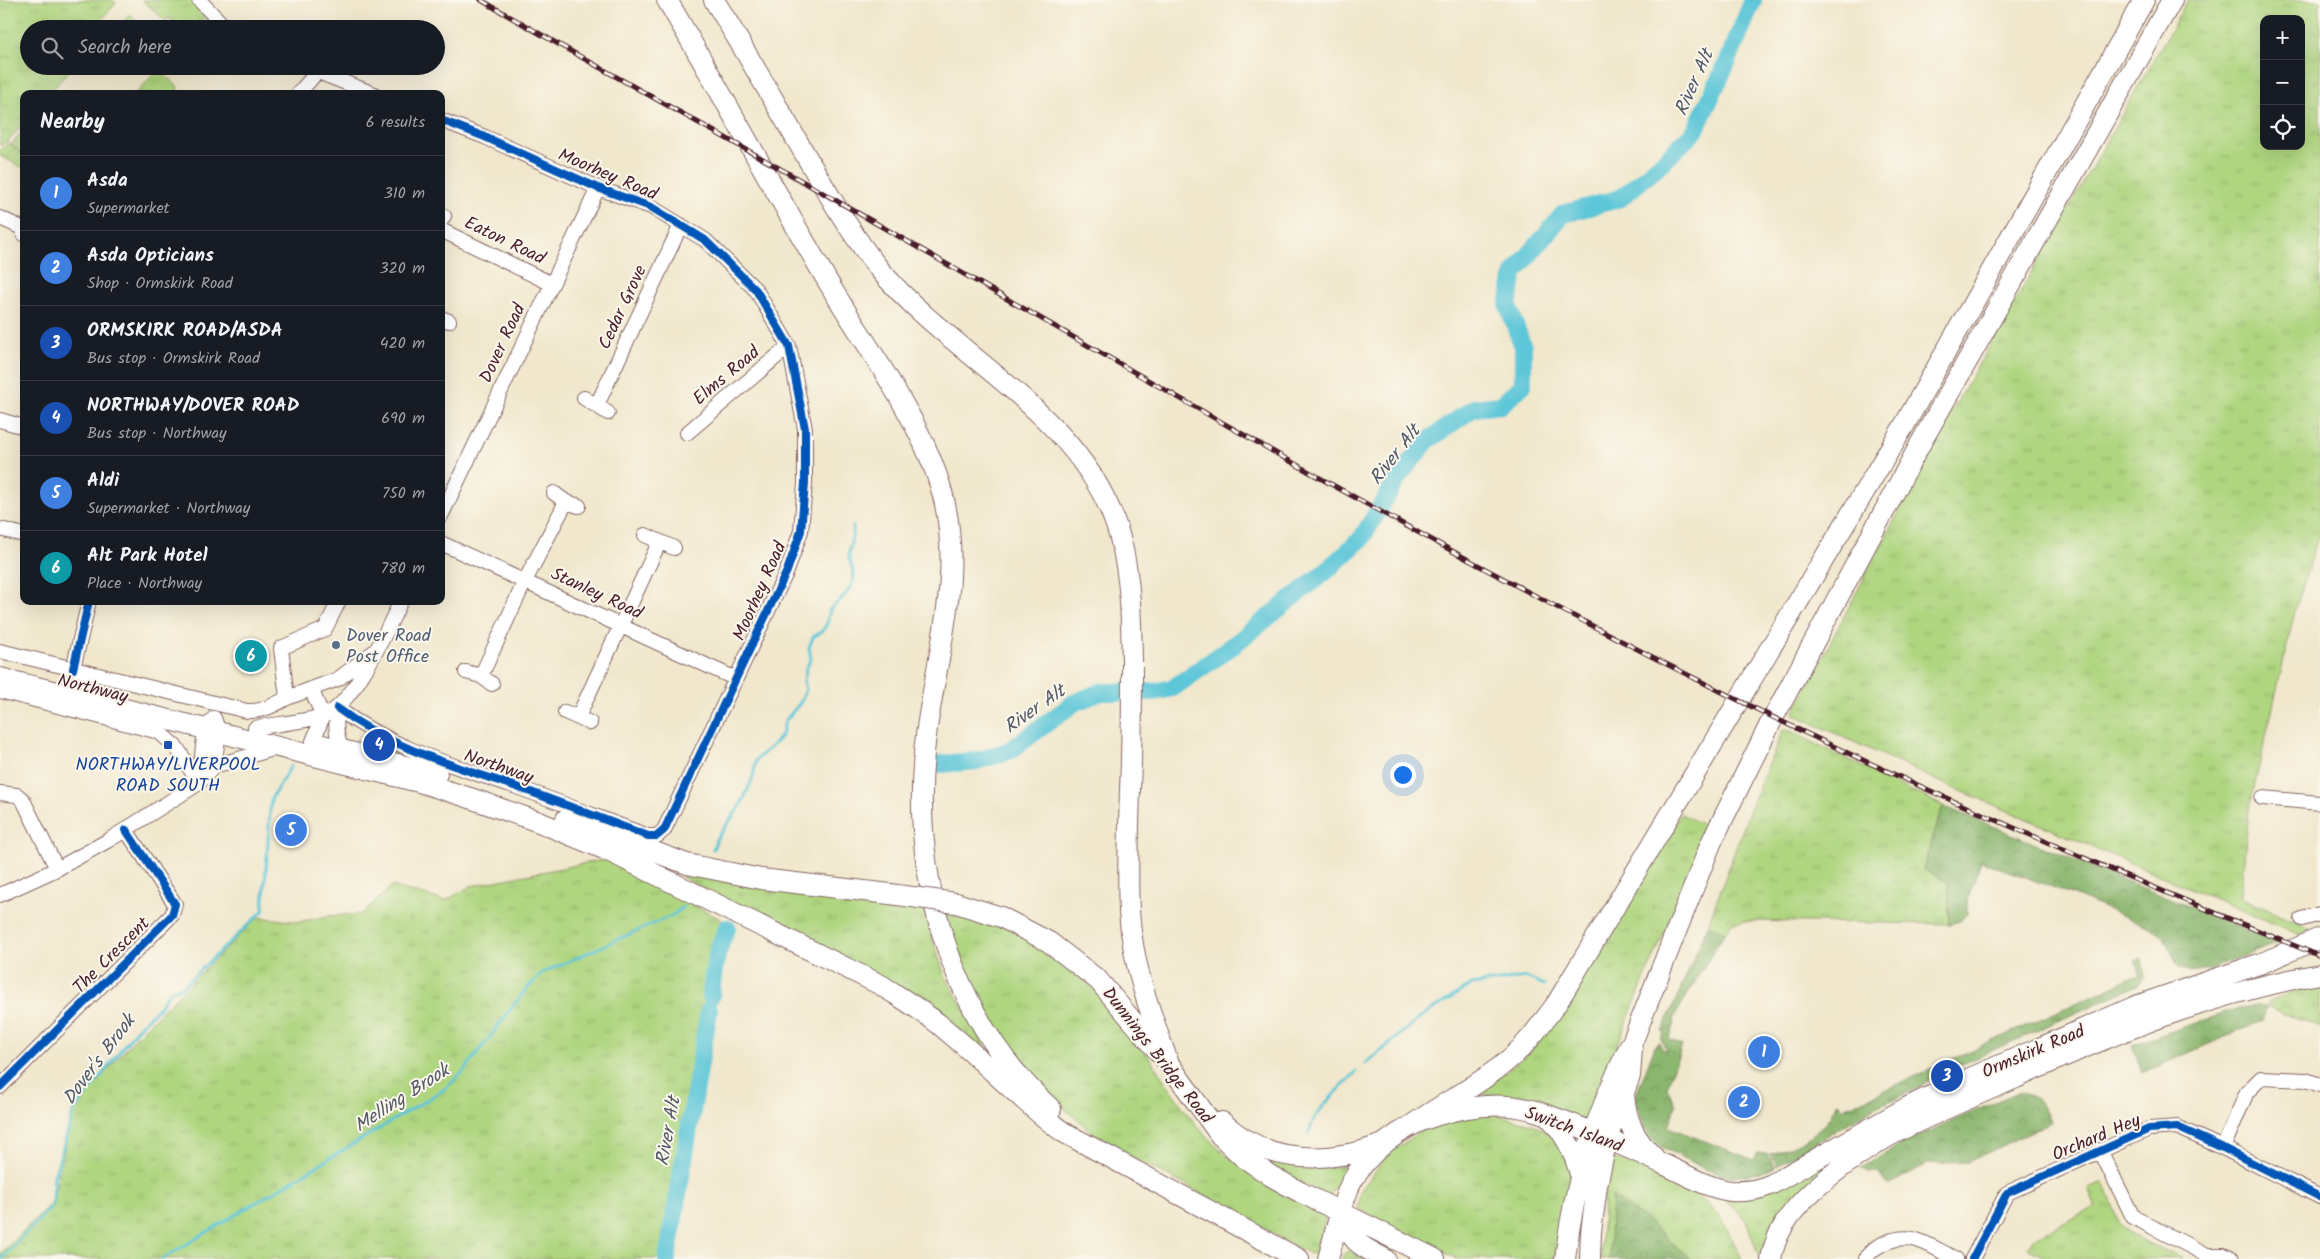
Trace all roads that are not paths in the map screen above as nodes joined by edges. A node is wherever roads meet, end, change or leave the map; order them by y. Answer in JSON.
{"nodes":[{"id":1,"x":199,"y":0,"type":"edge"},
{"id":2,"x":667,"y":0,"type":"edge"},
{"id":3,"x":714,"y":0,"type":"edge"},
{"id":4,"x":2144,"y":0,"type":"edge"},
{"id":5,"x":2172,"y":0,"type":"edge"},
{"id":6,"x":219,"y":20,"type":"edge"},
{"id":7,"x":314,"y":75,"type":"edge"},
{"id":8,"x":325,"y":75,"type":"edge"},
{"id":9,"x":301,"y":90,"type":"edge"},
{"id":10,"x":364,"y":90,"type":"edge"},
{"id":11,"x":445,"y":122,"type":"edge"},
{"id":12,"x":598,"y":188,"type":"junction"},
{"id":13,"x":0,"y":218,"type":"edge"},
{"id":14,"x":445,"y":224,"type":"edge"},
{"id":15,"x":681,"y":225,"type":"junction"},
{"id":16,"x":20,"y":227,"type":"edge"},
{"id":17,"x":552,"y":284,"type":"junction"},
{"id":18,"x":789,"y":346,"type":"junction"},
{"id":19,"x":584,"y":398,"type":"dead end"},
{"id":20,"x":0,"y":420,"type":"edge"},
{"id":21,"x":20,"y":425,"type":"edge"},
{"id":22,"x":687,"y":433,"type":"dead end"},
{"id":23,"x":554,"y":493,"type":"dead end"},
{"id":24,"x":445,"y":507,"type":"edge"},
{"id":25,"x":0,"y":529,"type":"edge"},
{"id":26,"x":20,"y":534,"type":"edge"},
{"id":27,"x":645,"y":535,"type":"dead end"},
{"id":28,"x":659,"y":543,"type":"junction"},
{"id":29,"x":445,"y":545,"type":"edge"},
{"id":30,"x":674,"y":548,"type":"dead end"},
{"id":31,"x":525,"y":581,"type":"junction"},
{"id":32,"x":88,"y":605,"type":"edge"},
{"id":33,"x":337,"y":605,"type":"edge"},
{"id":34,"x":399,"y":605,"type":"edge"},
{"id":35,"x":621,"y":625,"type":"junction"},
{"id":36,"x":376,"y":650,"type":"junction"},
{"id":37,"x":0,"y":651,"type":"edge"},
{"id":38,"x":0,"y":664,"type":"edge"},
{"id":39,"x":73,"y":669,"type":"junction"},
{"id":40,"x":466,"y":672,"type":"dead end"},
{"id":41,"x":0,"y":678,"type":"edge"},
{"id":42,"x":338,"y":679,"type":"junction"},
{"id":43,"x":736,"y":679,"type":"junction"},
{"id":44,"x":311,"y":689,"type":"junction"},
{"id":45,"x":0,"y":691,"type":"edge"},
{"id":46,"x":349,"y":692,"type":"junction"},
{"id":47,"x":287,"y":698,"type":"junction"},
{"id":48,"x":337,"y":708,"type":"junction"},
{"id":49,"x":565,"y":712,"type":"dead end"},
{"id":50,"x":323,"y":716,"type":"junction"},
{"id":51,"x":212,"y":726,"type":"junction"},
{"id":52,"x":255,"y":728,"type":"junction"},
{"id":53,"x":279,"y":748,"type":"junction"},
{"id":54,"x":310,"y":748,"type":"junction"},
{"id":55,"x":342,"y":749,"type":"junction"},
{"id":56,"x":214,"y":766,"type":"junction"},
{"id":57,"x":199,"y":783,"type":"junction"},
{"id":58,"x":0,"y":793,"type":"edge"},
{"id":59,"x":2262,"y":798,"type":"dead end"},
{"id":60,"x":2319,"y":798,"type":"edge"},
{"id":61,"x":126,"y":830,"type":"junction"},
{"id":62,"x":659,"y":836,"type":"joint"},
{"id":63,"x":57,"y":869,"type":"junction"},
{"id":64,"x":761,"y":879,"type":"joint"},
{"id":65,"x":0,"y":895,"type":"edge"},
{"id":66,"x":2320,"y":914,"type":"edge"},
{"id":67,"x":2302,"y":919,"type":"dead end"},
{"id":68,"x":2320,"y":938,"type":"edge"},
{"id":69,"x":2320,"y":974,"type":"edge"},
{"id":70,"x":1633,"y":1040,"type":"junction"},
{"id":71,"x":1170,"y":1064,"type":"junction"},
{"id":72,"x":2320,"y":1085,"type":"edge"},
{"id":73,"x":0,"y":1087,"type":"edge"},
{"id":74,"x":1624,"y":1092,"type":"junction"},
{"id":75,"x":1200,"y":1106,"type":"junction"},
{"id":76,"x":1548,"y":1116,"type":"junction"},
{"id":77,"x":1412,"y":1125,"type":"junction"},
{"id":78,"x":1600,"y":1137,"type":"junction"},
{"id":79,"x":1385,"y":1143,"type":"junction"},
{"id":80,"x":1090,"y":1146,"type":"junction"},
{"id":81,"x":2223,"y":1148,"type":"junction"},
{"id":82,"x":2100,"y":1150,"type":"junction"},
{"id":83,"x":1659,"y":1162,"type":"junction"},
{"id":84,"x":1580,"y":1174,"type":"junction"},
{"id":85,"x":1699,"y":1180,"type":"joint"},
{"id":86,"x":2320,"y":1197,"type":"edge"},
{"id":87,"x":1341,"y":1211,"type":"junction"},
{"id":88,"x":1359,"y":1231,"type":"junction"},
{"id":89,"x":1290,"y":1257,"type":"edge"},
{"id":90,"x":1328,"y":1259,"type":"edge"},
{"id":91,"x":1334,"y":1259,"type":"edge"},
{"id":92,"x":1386,"y":1259,"type":"edge"},
{"id":93,"x":1435,"y":1259,"type":"edge"},
{"id":94,"x":1566,"y":1259,"type":"edge"},
{"id":95,"x":1590,"y":1259,"type":"edge"},
{"id":96,"x":1771,"y":1259,"type":"edge"},
{"id":97,"x":1866,"y":1259,"type":"edge"},
{"id":98,"x":1956,"y":1259,"type":"edge"},
{"id":99,"x":1972,"y":1259,"type":"edge"},
{"id":100,"x":2232,"y":1259,"type":"edge"}],
"edges":[{"from":1,"to":6,"type":"street"},
{"from":2,"to":80,"type":"highway"},
{"from":3,"to":71,"type":"highway"},
{"from":4,"to":77,"type":"highway"},
{"from":5,"to":70,"type":"highway"},
{"from":7,"to":9,"type":"street"},
{"from":8,"to":10,"type":"street"},
{"from":11,"to":12,"type":"street","name":"Moorhey Road"},
{"from":12,"to":15,"type":"street","name":"Moorhey Road"},
{"from":12,"to":17,"type":"street","name":"Dover Road"},
{"from":13,"to":16,"type":"street"},
{"from":14,"to":17,"type":"street","name":"Eaton Road"},
{"from":15,"to":18,"type":"street","name":"Moorhey Road"},
{"from":15,"to":19,"type":"street","name":"Cedar Grove"},
{"from":17,"to":24,"type":"street","name":"Dover Road"},
{"from":18,"to":22,"type":"street","name":"Elms Road"},
{"from":18,"to":43,"type":"street","name":"Moorhey Road"},
{"from":20,"to":21,"type":"street"},
{"from":23,"to":31,"type":"street"},
{"from":25,"to":26,"type":"street"},
{"from":27,"to":28,"type":"street"},
{"from":28,"to":30,"type":"street"},
{"from":28,"to":35,"type":"street"},
{"from":29,"to":31,"type":"street","name":"Stanley Road"},
{"from":31,"to":35,"type":"street","name":"Stanley Road"},
{"from":31,"to":40,"type":"street"},
{"from":32,"to":39,"type":"street"},
{"from":33,"to":47,"type":"street"},
{"from":34,"to":36,"type":"street"},
{"from":35,"to":43,"type":"street","name":"Stanley Road"},
{"from":35,"to":49,"type":"street"},
{"from":36,"to":42,"type":"street","name":"Northway"},
{"from":36,"to":46,"type":"street"},
{"from":37,"to":39,"type":"street","name":"Northway"},
{"from":38,"to":51,"type":"highway","name":"Northway"},
{"from":39,"to":47,"type":"street","name":"Northway"},
{"from":41,"to":51,"type":"highway","name":"Northway"},
{"from":42,"to":44,"type":"street","name":"Northway"},
{"from":42,"to":46,"type":"street"},
{"from":43,"to":62,"type":"street","name":"Moorhey Road"},
{"from":44,"to":47,"type":"street","name":"Northway"},
{"from":44,"to":50,"type":"street"},
{"from":45,"to":57,"type":"street","name":"Northway"},
{"from":46,"to":48,"type":"street"},
{"from":48,"to":50,"type":"street"},
{"from":48,"to":55,"type":"street"},
{"from":48,"to":62,"type":"street","name":"Northway"},
{"from":50,"to":52,"type":"street"},
{"from":50,"to":54,"type":"street"},
{"from":51,"to":52,"type":"highway","name":"Northway"},
{"from":51,"to":53,"type":"highway","name":"Northway"},
{"from":51,"to":56,"type":"street"},
{"from":51,"to":57,"type":"street"},
{"from":52,"to":54,"type":"highway","name":"Northway"},
{"from":53,"to":54,"type":"highway","name":"Northway"},
{"from":53,"to":56,"type":"street"},
{"from":54,"to":55,"type":"highway","name":"Northway"},
{"from":54,"to":80,"type":"highway","name":"Northway"},
{"from":55,"to":64,"type":"highway","name":"Northway"},
{"from":56,"to":57,"type":"street"},
{"from":57,"to":61,"type":"street"},
{"from":58,"to":63,"type":"street"},
{"from":59,"to":60,"type":"street"},
{"from":61,"to":63,"type":"street"},
{"from":61,"to":73,"type":"street","name":"The Crescent"},
{"from":63,"to":65,"type":"street"},
{"from":64,"to":71,"type":"highway","name":"Dunnings Bridge Road","bridge":true},
{"from":66,"to":67,"type":"street"},
{"from":68,"to":85,"type":"highway","name":"Ormskirk Road"},
{"from":69,"to":96,"type":"highway","name":"Ormskirk Road"},
{"from":70,"to":74,"type":"highway"},
{"from":70,"to":78,"type":"highway"},
{"from":71,"to":75,"type":"highway","name":"Dunnings Bridge Road"},
{"from":72,"to":81,"type":"street"},
{"from":74,"to":78,"type":"highway"},
{"from":74,"to":83,"type":"highway"},
{"from":75,"to":79,"type":"highway"},
{"from":75,"to":87,"type":"highway","name":"Dunnings Bridge Road"},
{"from":76,"to":77,"type":"highway","name":"Switch Island"},
{"from":76,"to":78,"type":"highway","name":"Switch Island"},
{"from":76,"to":84,"type":"highway"},
{"from":77,"to":79,"type":"highway","name":"Switch Island"},
{"from":78,"to":83,"type":"highway","name":"Switch Island"},
{"from":78,"to":84,"type":"highway"},
{"from":78,"to":95,"type":"highway"},
{"from":79,"to":87,"type":"highway","name":"Switch Island"},
{"from":80,"to":89,"type":"highway"},
{"from":81,"to":82,"type":"street","name":"Orchard Hey"},
{"from":81,"to":86,"type":"street","name":"Orchard Hey"},
{"from":82,"to":99,"type":"street","name":"Orchard Hey"},
{"from":82,"to":100,"type":"street"},
{"from":83,"to":85,"type":"highway","name":"Switch Island"},
{"from":84,"to":94,"type":"highway"},
{"from":87,"to":88,"type":"highway"},
{"from":87,"to":90,"type":"highway","name":"Switch Island"},
{"from":88,"to":91,"type":"highway"},
{"from":88,"to":92,"type":"highway"},
{"from":88,"to":93,"type":"highway"},
{"from":97,"to":98,"type":"street"}]}
